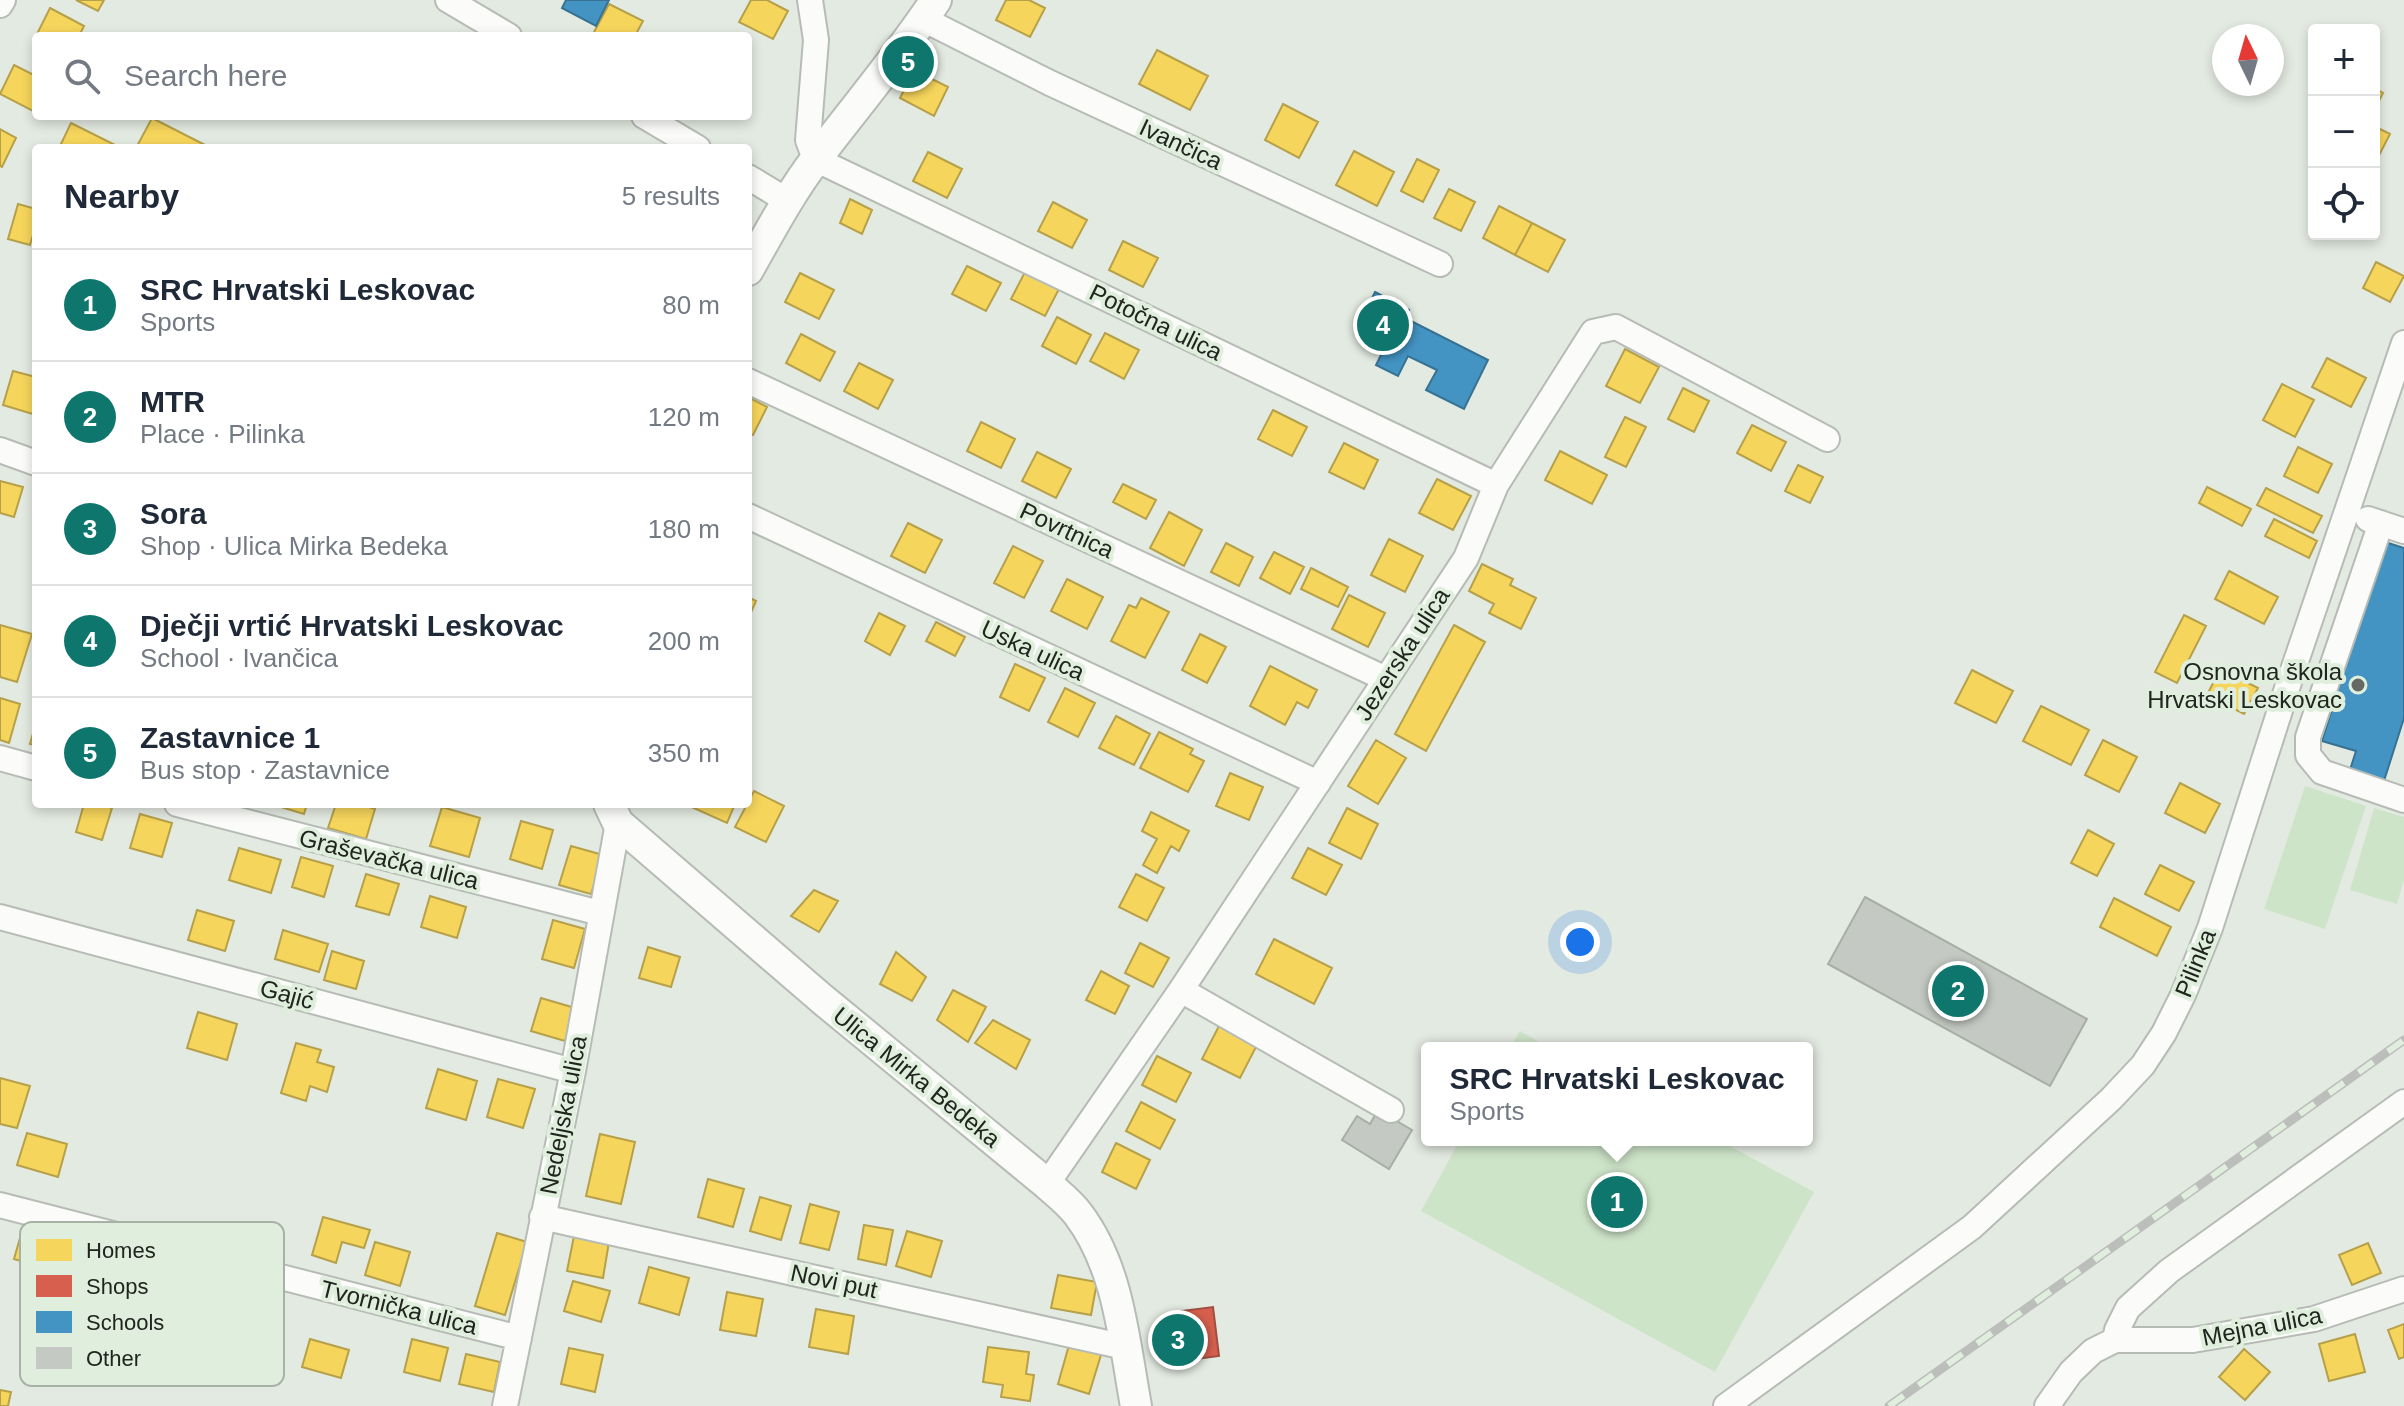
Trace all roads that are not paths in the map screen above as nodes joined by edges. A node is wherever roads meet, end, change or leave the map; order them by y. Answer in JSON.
{"nodes":[{"id":1,"x":3,"y":0,"type":"edge"},
{"id":2,"x":448,"y":0,"type":"edge"},
{"id":3,"x":810,"y":0,"type":"edge"},
{"id":4,"x":0,"y":5,"type":"edge"},
{"id":5,"x":930,"y":9,"type":"edge"},
{"id":6,"x":502,"y":32,"type":"edge"},
{"id":7,"x":651,"y":120,"type":"edge"},
{"id":8,"x":691,"y":144,"type":"edge"},
{"id":9,"x":815,"y":159,"type":"junction"},
{"id":10,"x":752,"y":179,"type":"edge"},
{"id":11,"x":788,"y":201,"type":"junction"},
{"id":12,"x":752,"y":263,"type":"edge"},
{"id":13,"x":1440,"y":264,"type":"dead end"},
{"id":14,"x":2404,"y":343,"type":"edge"},
{"id":15,"x":752,"y":383,"type":"edge"},
{"id":16,"x":1827,"y":439,"type":"dead end"},
{"id":17,"x":0,"y":450,"type":"edge"},
{"id":18,"x":32,"y":462,"type":"edge"},
{"id":19,"x":1496,"y":485,"type":"junction"},
{"id":20,"x":2347,"y":512,"type":"junction"},
{"id":21,"x":752,"y":518,"type":"edge"},
{"id":22,"x":2392,"y":527,"type":"edge"},
{"id":23,"x":1386,"y":679,"type":"junction"},
{"id":24,"x":0,"y":758,"type":"edge"},
{"id":25,"x":32,"y":767,"type":"edge"},
{"id":26,"x":1318,"y":783,"type":"junction"},
{"id":27,"x":2404,"y":800,"type":"edge"},
{"id":28,"x":193,"y":808,"type":"edge"},
{"id":29,"x":613,"y":814,"type":"edge"},
{"id":30,"x":600,"y":913,"type":"junction"},
{"id":31,"x":0,"y":917,"type":"edge"},
{"id":32,"x":1181,"y":990,"type":"junction"},
{"id":33,"x":573,"y":1071,"type":"junction"},
{"id":34,"x":2404,"y":1102,"type":"edge"},
{"id":35,"x":1391,"y":1110,"type":"dead end"},
{"id":36,"x":1047,"y":1184,"type":"junction"},
{"id":37,"x":0,"y":1205,"type":"edge"},
{"id":38,"x":542,"y":1217,"type":"junction"},
{"id":39,"x":66,"y":1222,"type":"edge"},
{"id":40,"x":284,"y":1278,"type":"edge"},
{"id":41,"x":2404,"y":1289,"type":"edge"},
{"id":42,"x":519,"y":1338,"type":"junction"},
{"id":43,"x":2115,"y":1340,"type":"junction"},
{"id":44,"x":1125,"y":1347,"type":"junction"},
{"id":45,"x":505,"y":1406,"type":"edge"},
{"id":46,"x":1136,"y":1406,"type":"edge"},
{"id":47,"x":1726,"y":1406,"type":"edge"},
{"id":48,"x":2047,"y":1406,"type":"edge"}],
"edges":[{"from":1,"to":4,"type":"street"},
{"from":2,"to":6,"type":"street"},
{"from":3,"to":9,"type":"street"},
{"from":5,"to":9,"type":"main road"},
{"from":5,"to":13,"type":"street","name":"Ivančica"},
{"from":7,"to":8,"type":"street"},
{"from":9,"to":11,"type":"main road"},
{"from":9,"to":19,"type":"street","name":"Potočna ulica"},
{"from":10,"to":11,"type":"street"},
{"from":11,"to":12,"type":"main road"},
{"from":14,"to":20,"type":"street","name":"Pilinka"},
{"from":15,"to":23,"type":"street","name":"Povrtnica"},
{"from":16,"to":19,"type":"street","name":"Jezerska ulica"},
{"from":17,"to":18,"type":"street"},
{"from":19,"to":23,"type":"street","name":"Jezerska ulica"},
{"from":20,"to":22,"type":"street"},
{"from":20,"to":47,"type":"street","name":"Pilinka"},
{"from":21,"to":26,"type":"street","name":"Uska ulica"},
{"from":22,"to":27,"type":"street"},
{"from":23,"to":26,"type":"street","name":"Jezerska ulica"},
{"from":24,"to":25,"type":"street"},
{"from":26,"to":32,"type":"street","name":"Jezerska ulica"},
{"from":28,"to":30,"type":"street","name":"Graševačka ulica"},
{"from":29,"to":30,"type":"street","name":"Nedeljska ulica"},
{"from":29,"to":36,"type":"main road","name":"Ulica Mirka Bedeka"},
{"from":30,"to":33,"type":"street","name":"Nedeljska ulica"},
{"from":31,"to":33,"type":"street","name":"Gajić"},
{"from":32,"to":35,"type":"street"},
{"from":32,"to":36,"type":"street","name":"Jezerska ulica"},
{"from":33,"to":38,"type":"street","name":"Nedeljska ulica"},
{"from":34,"to":43,"type":"street"},
{"from":36,"to":44,"type":"main road","name":"Ulica Mirka Bedeka"},
{"from":37,"to":39,"type":"street","name":"Tvornička ulica"},
{"from":38,"to":42,"type":"street","name":"Nedeljska ulica"},
{"from":38,"to":44,"type":"street","name":"Novi put"},
{"from":40,"to":42,"type":"street","name":"Tvornička ulica"},
{"from":41,"to":43,"type":"street","name":"Mejna ulica"},
{"from":42,"to":45,"type":"street","name":"Nedeljska ulica"},
{"from":43,"to":48,"type":"street"},
{"from":44,"to":46,"type":"main road","name":"Ulica Mirka Bedeka"}]}
